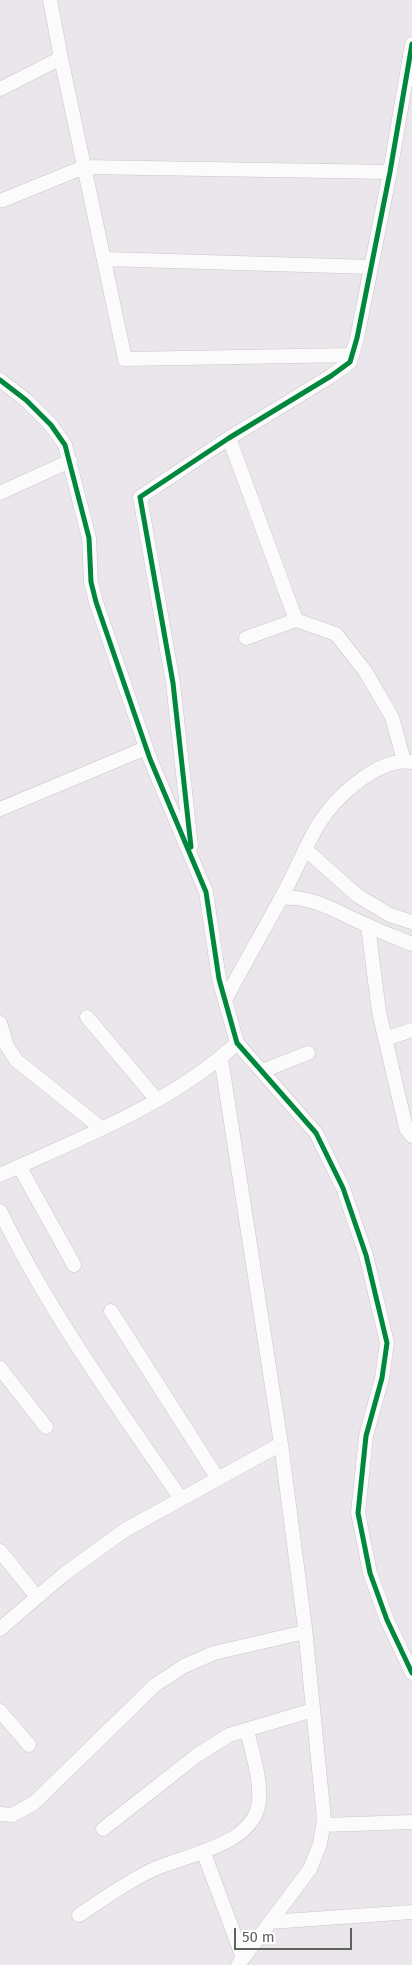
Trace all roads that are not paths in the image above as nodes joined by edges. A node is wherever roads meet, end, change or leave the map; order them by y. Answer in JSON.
{"nodes":[{"id":1,"x":50,"y":0,"type":"edge"},
{"id":2,"x":412,"y":44,"type":"edge"},
{"id":3,"x":61,"y":58,"type":"junction"},
{"id":4,"x":410,"y":66,"type":"edge"},
{"id":5,"x":0,"y":89,"type":"edge"},
{"id":6,"x":84,"y":167,"type":"junction"},
{"id":7,"x":390,"y":172,"type":"junction"},
{"id":8,"x":3,"y":200,"type":"dead end"},
{"id":9,"x":104,"y":259,"type":"junction"},
{"id":10,"x":371,"y":267,"type":"junction"},
{"id":11,"x":352,"y":355,"type":"junction"},
{"id":12,"x":0,"y":380,"type":"edge"},
{"id":13,"x":229,"y":438,"type":"junction"},
{"id":14,"x":70,"y":461,"type":"junction"},
{"id":15,"x":0,"y":493,"type":"edge"},
{"id":16,"x":296,"y":620,"type":"junction"},
{"id":17,"x":246,"y":638,"type":"dead end"},
{"id":18,"x":146,"y":748,"type":"junction"},
{"id":19,"x":408,"y":761,"type":"edge"},
{"id":20,"x":0,"y":809,"type":"edge"},
{"id":21,"x":305,"y":849,"type":"junction"},
{"id":22,"x":193,"y":861,"type":"junction"},
{"id":23,"x":282,"y":898,"type":"junction"},
{"id":24,"x":412,"y":922,"type":"edge"},
{"id":25,"x":368,"y":926,"type":"junction"},
{"id":26,"x":412,"y":944,"type":"edge"},
{"id":27,"x":224,"y":1000,"type":"junction"},
{"id":28,"x":87,"y":1017,"type":"dead end"},
{"id":29,"x":0,"y":1023,"type":"edge"},
{"id":30,"x":412,"y":1030,"type":"edge"},
{"id":31,"x":385,"y":1039,"type":"junction"},
{"id":32,"x":237,"y":1044,"type":"junction"},
{"id":33,"x":308,"y":1053,"type":"dead end"},
{"id":34,"x":221,"y":1058,"type":"junction"},
{"id":35,"x":262,"y":1071,"type":"junction"},
{"id":36,"x":158,"y":1100,"type":"junction"},
{"id":37,"x":101,"y":1128,"type":"junction"},
{"id":38,"x":412,"y":1136,"type":"edge"},
{"id":39,"x":19,"y":1166,"type":"junction"},
{"id":40,"x":0,"y":1175,"type":"edge"},
{"id":41,"x":0,"y":1211,"type":"edge"},
{"id":42,"x":74,"y":1266,"type":"dead end"},
{"id":43,"x":111,"y":1311,"type":"dead end"},
{"id":44,"x":0,"y":1368,"type":"edge"},
{"id":45,"x":46,"y":1427,"type":"dead end"},
{"id":46,"x":281,"y":1444,"type":"junction"},
{"id":47,"x":218,"y":1479,"type":"junction"},
{"id":48,"x":181,"y":1499,"type":"junction"},
{"id":49,"x":0,"y":1551,"type":"edge"},
{"id":50,"x":37,"y":1597,"type":"junction"},
{"id":51,"x":0,"y":1629,"type":"edge"},
{"id":52,"x":305,"y":1632,"type":"junction"},
{"id":53,"x":412,"y":1673,"type":"edge"},
{"id":54,"x":313,"y":1710,"type":"junction"},
{"id":55,"x":0,"y":1711,"type":"edge"},
{"id":56,"x":247,"y":1730,"type":"junction"},
{"id":57,"x":29,"y":1745,"type":"dead end"},
{"id":58,"x":0,"y":1814,"type":"edge"},
{"id":59,"x":412,"y":1822,"type":"edge"},
{"id":60,"x":323,"y":1825,"type":"junction"},
{"id":61,"x":103,"y":1829,"type":"dead end"},
{"id":62,"x":203,"y":1851,"type":"junction"},
{"id":63,"x":412,"y":1912,"type":"edge"},
{"id":64,"x":79,"y":1915,"type":"dead end"},
{"id":65,"x":270,"y":1922,"type":"junction"},
{"id":66,"x":240,"y":1961,"type":"edge"}],
"edges":[{"from":1,"to":3,"type":"street"},
{"from":2,"to":4,"type":"street"},
{"from":3,"to":5,"type":"street"},
{"from":3,"to":6,"type":"street"},
{"from":4,"to":7,"type":"street"},
{"from":6,"to":7,"type":"street"},
{"from":6,"to":8,"type":"street"},
{"from":6,"to":9,"type":"street"},
{"from":7,"to":10,"type":"street"},
{"from":9,"to":10,"type":"street"},
{"from":9,"to":11,"type":"street"},
{"from":10,"to":11,"type":"street"},
{"from":11,"to":13,"type":"street"},
{"from":12,"to":14,"type":"street"},
{"from":13,"to":16,"type":"street"},
{"from":13,"to":22,"type":"street"},
{"from":14,"to":15,"type":"street"},
{"from":14,"to":18,"type":"street"},
{"from":16,"to":17,"type":"street"},
{"from":16,"to":19,"type":"street"},
{"from":18,"to":20,"type":"street"},
{"from":18,"to":22,"type":"street"},
{"from":19,"to":21,"type":"street"},
{"from":21,"to":23,"type":"street"},
{"from":21,"to":24,"type":"street"},
{"from":22,"to":27,"type":"street"},
{"from":23,"to":25,"type":"street"},
{"from":23,"to":27,"type":"street"},
{"from":25,"to":26,"type":"street"},
{"from":25,"to":31,"type":"street"},
{"from":27,"to":32,"type":"street"},
{"from":28,"to":36,"type":"street"},
{"from":29,"to":37,"type":"street"},
{"from":30,"to":31,"type":"street"},
{"from":31,"to":38,"type":"street"},
{"from":32,"to":34,"type":"street"},
{"from":32,"to":35,"type":"street"},
{"from":33,"to":35,"type":"street"},
{"from":34,"to":36,"type":"street"},
{"from":34,"to":46,"type":"street"},
{"from":35,"to":53,"type":"street"},
{"from":36,"to":37,"type":"street"},
{"from":37,"to":39,"type":"street"},
{"from":39,"to":40,"type":"street"},
{"from":39,"to":42,"type":"street"},
{"from":41,"to":48,"type":"street"},
{"from":43,"to":47,"type":"street"},
{"from":44,"to":45,"type":"street"},
{"from":46,"to":47,"type":"street"},
{"from":46,"to":52,"type":"street"},
{"from":47,"to":48,"type":"street"},
{"from":48,"to":50,"type":"street"},
{"from":49,"to":50,"type":"street"},
{"from":50,"to":51,"type":"street"},
{"from":52,"to":54,"type":"street"},
{"from":52,"to":58,"type":"street"},
{"from":54,"to":56,"type":"street"},
{"from":54,"to":60,"type":"street"},
{"from":55,"to":57,"type":"street"},
{"from":56,"to":61,"type":"street"},
{"from":56,"to":62,"type":"street"},
{"from":59,"to":60,"type":"street"},
{"from":60,"to":65,"type":"street"},
{"from":62,"to":64,"type":"street"},
{"from":62,"to":66,"type":"street"},
{"from":63,"to":65,"type":"street"},
{"from":65,"to":66,"type":"street"}]}
